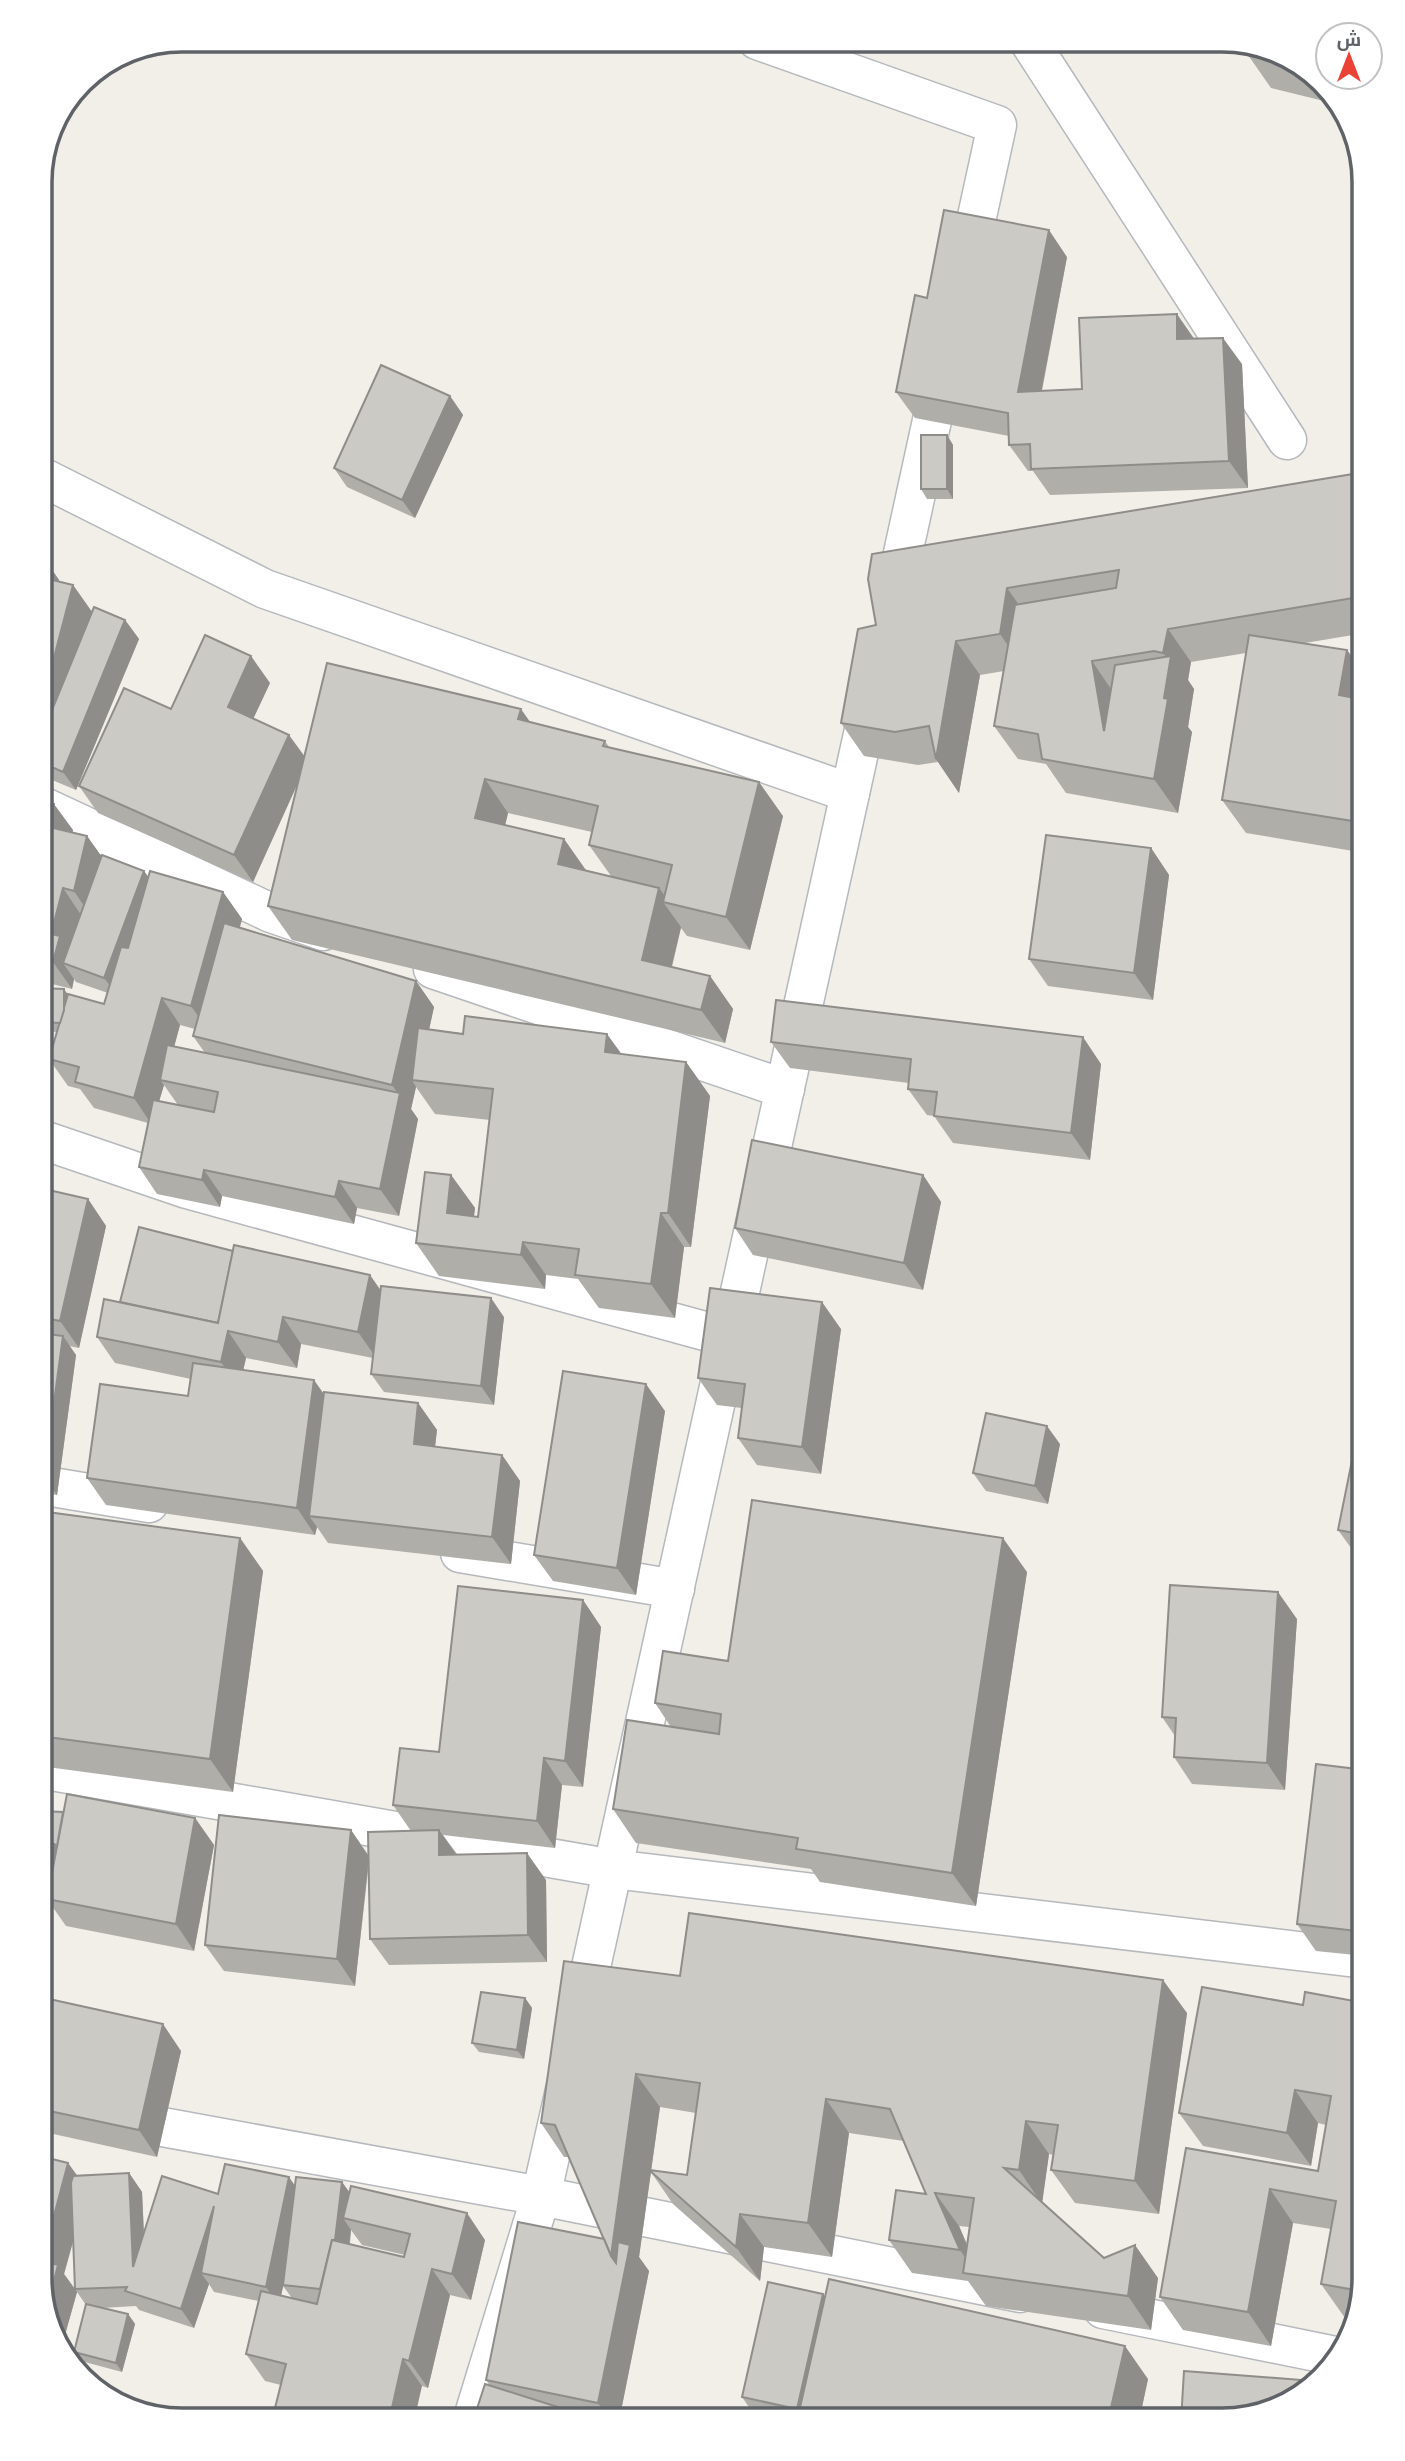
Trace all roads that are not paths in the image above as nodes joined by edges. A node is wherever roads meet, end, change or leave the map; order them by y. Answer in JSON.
{"nodes":[{"id":1,"x":794,"y":53,"type":"edge"},
{"id":2,"x":1037,"y":53,"type":"edge"},
{"id":3,"x":958,"y":302,"type":"edge"},
{"id":4,"x":949,"y":343,"type":"edge"},
{"id":5,"x":1287,"y":440,"type":"dead end"},
{"id":6,"x":53,"y":482,"type":"edge"},
{"id":7,"x":886,"y":629,"type":"edge"},
{"id":8,"x":877,"y":670,"type":"edge"},
{"id":9,"x":850,"y":793,"type":"junction"},
{"id":10,"x":53,"y":811,"type":"edge"},
{"id":11,"x":350,"y":940,"type":"edge"},
{"id":12,"x":403,"y":958,"type":"edge"},
{"id":13,"x":785,"y":1089,"type":"junction"},
{"id":14,"x":53,"y":1143,"type":"edge"},
{"id":15,"x":730,"y":1338,"type":"junction"},
{"id":16,"x":52,"y":1487,"type":"edge"},
{"id":17,"x":188,"y":1509,"type":"edge"},
{"id":18,"x":431,"y":1549,"type":"edge"},
{"id":19,"x":675,"y":1589,"type":"junction"},
{"id":20,"x":52,"y":1771,"type":"edge"},
{"id":21,"x":613,"y":1870,"type":"junction"},
{"id":22,"x":1352,"y":1957,"type":"edge"},
{"id":23,"x":81,"y":2113,"type":"edge"},
{"id":24,"x":541,"y":2196,"type":"junction"},
{"id":25,"x":1328,"y":2354,"type":"edge"},
{"id":26,"x":476,"y":2408,"type":"edge"}],
"edges":[{"from":1,"to":3,"type":"street"},
{"from":2,"to":5,"type":"street"},
{"from":4,"to":7,"type":"street"},
{"from":6,"to":9,"type":"street"},
{"from":8,"to":9,"type":"street"},
{"from":9,"to":13,"type":"street"},
{"from":10,"to":11,"type":"street"},
{"from":12,"to":13,"type":"street"},
{"from":13,"to":15,"type":"street"},
{"from":14,"to":15,"type":"street"},
{"from":15,"to":19,"type":"street"},
{"from":16,"to":17,"type":"street"},
{"from":18,"to":19,"type":"street"},
{"from":19,"to":21,"type":"street"},
{"from":20,"to":21,"type":"street"},
{"from":21,"to":22,"type":"street"},
{"from":21,"to":24,"type":"street"},
{"from":23,"to":24,"type":"street"},
{"from":24,"to":25,"type":"street"},
{"from":24,"to":26,"type":"street"}]}
